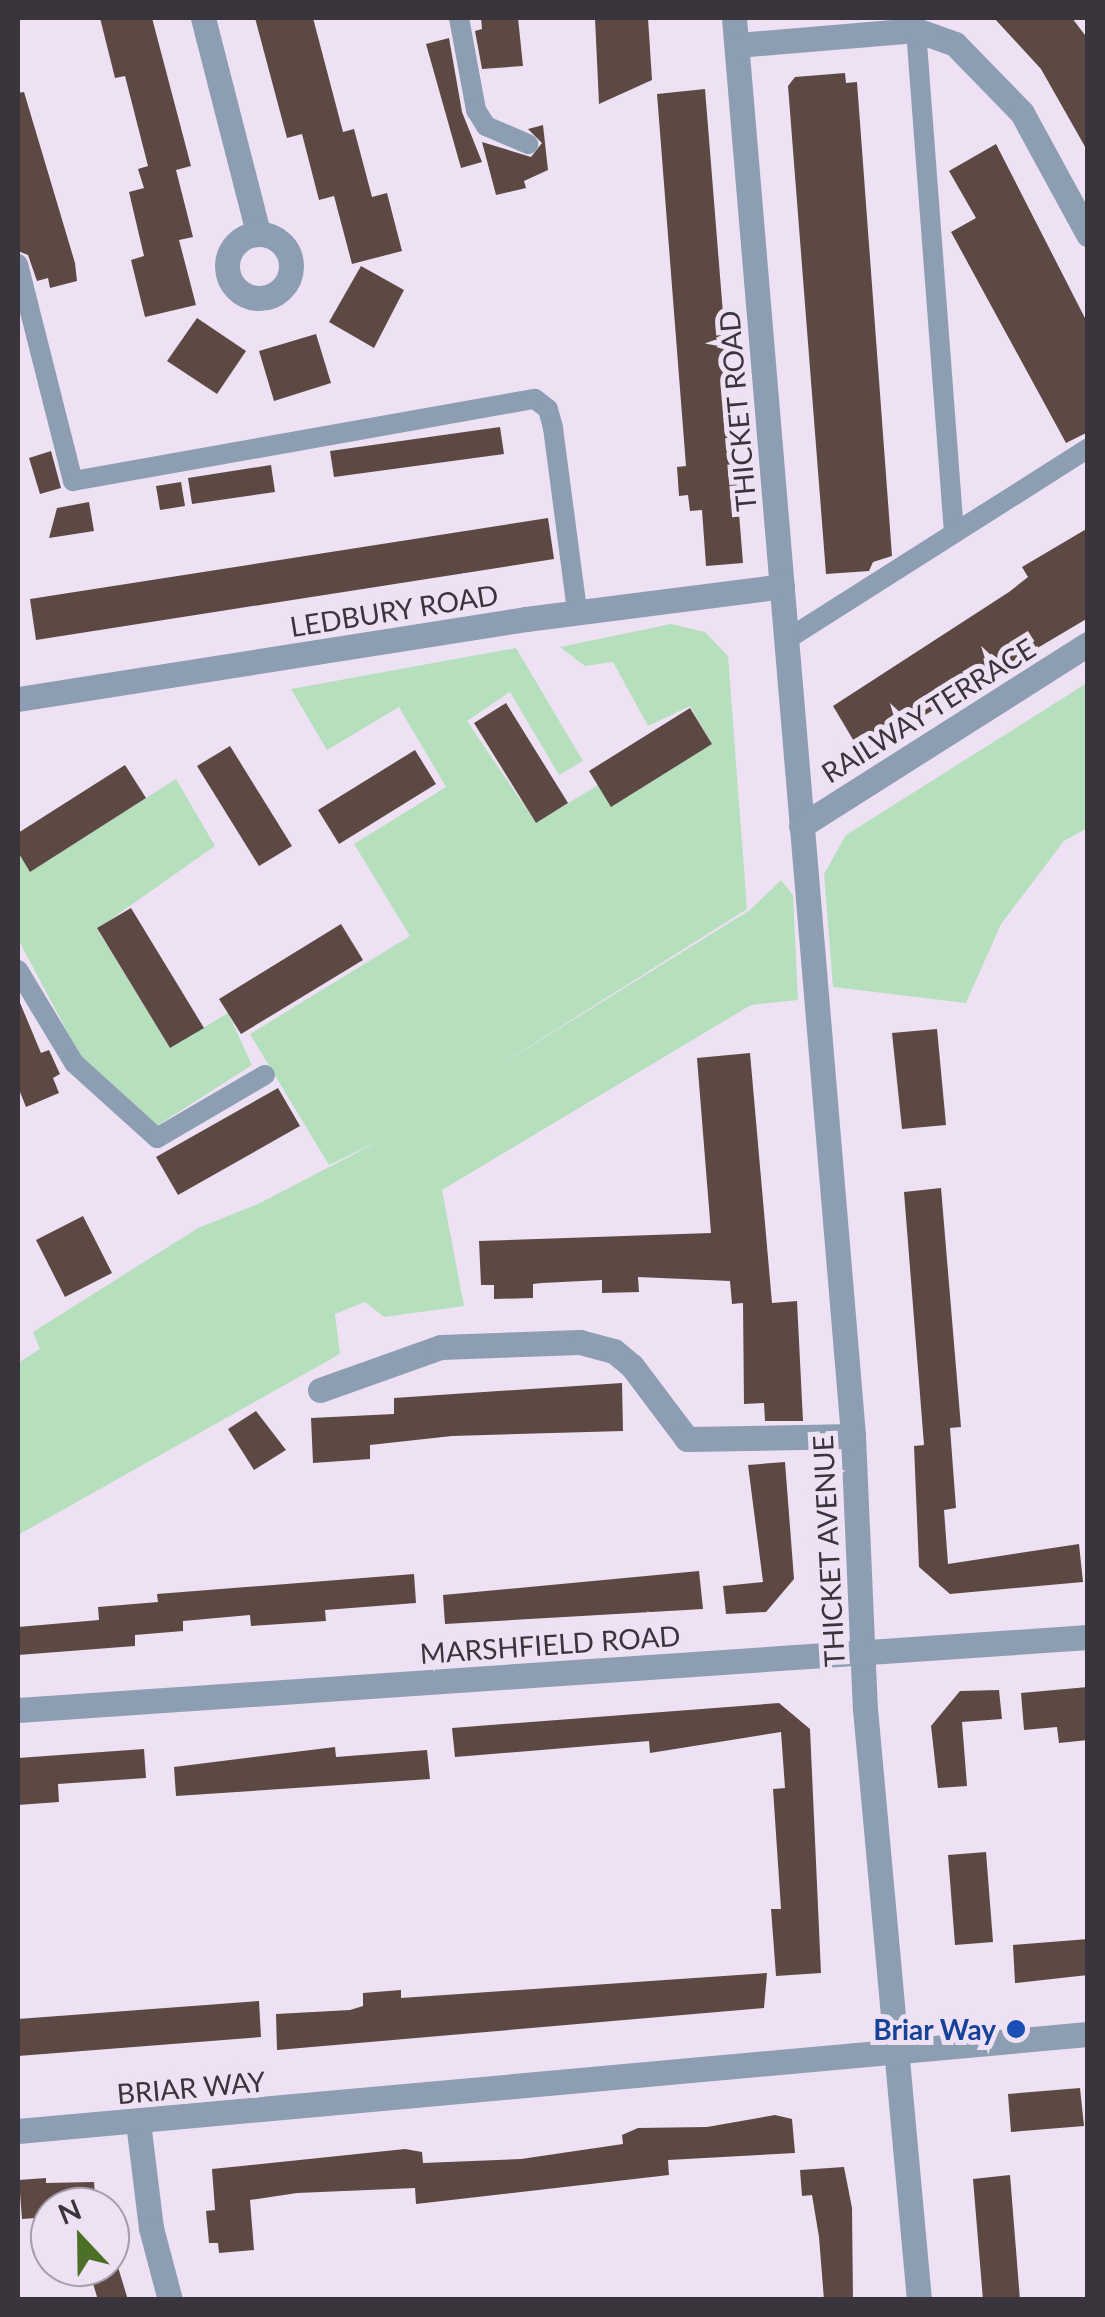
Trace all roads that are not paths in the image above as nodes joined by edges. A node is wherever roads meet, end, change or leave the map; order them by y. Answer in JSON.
{"nodes":[{"id":1,"x":204,"y":18,"type":"edge"},
{"id":2,"x":459,"y":18,"type":"edge"},
{"id":3,"x":734,"y":18,"type":"edge"},
{"id":4,"x":916,"y":30,"type":"junction"},
{"id":5,"x":737,"y":45,"type":"junction"},
{"id":6,"x":528,"y":144,"type":"dead end"},
{"id":7,"x":258,"y":232,"type":"dead end"},
{"id":8,"x":1088,"y":234,"type":"edge"},
{"id":9,"x":18,"y":264,"type":"edge"},
{"id":10,"x":1088,"y":448,"type":"edge"},
{"id":11,"x":954,"y":533,"type":"junction"},
{"id":12,"x":782,"y":586,"type":"junction"},
{"id":13,"x":577,"y":611,"type":"junction"},
{"id":14,"x":786,"y":640,"type":"junction"},
{"id":15,"x":1088,"y":644,"type":"edge"},
{"id":16,"x":18,"y":700,"type":"edge"},
{"id":17,"x":798,"y":799,"type":"joint"},
{"id":18,"x":800,"y":826,"type":"junction"},
{"id":19,"x":18,"y":970,"type":"edge"},
{"id":20,"x":265,"y":1075,"type":"dead end"},
{"id":21,"x":320,"y":1390,"type":"dead end"},
{"id":22,"x":853,"y":1436,"type":"junction"},
{"id":23,"x":1088,"y":1637,"type":"edge"},
{"id":24,"x":863,"y":1652,"type":"junction"},
{"id":25,"x":18,"y":1710,"type":"edge"},
{"id":26,"x":1088,"y":2034,"type":"edge"},
{"id":27,"x":897,"y":2051,"type":"junction"},
{"id":28,"x":138,"y":2122,"type":"junction"},
{"id":29,"x":18,"y":2131,"type":"edge"},
{"id":30,"x":170,"y":2300,"type":"edge"},
{"id":31,"x":919,"y":2300,"type":"edge"}],
"edges":[{"from":1,"to":7,"type":"street"},
{"from":2,"to":6,"type":"lane"},
{"from":3,"to":5,"type":"street","name":"THICKET ROAD"},
{"from":4,"to":5,"type":"street"},
{"from":4,"to":8,"type":"street"},
{"from":4,"to":11,"type":"lane"},
{"from":5,"to":12,"type":"street","name":"THICKET ROAD"},
{"from":9,"to":13,"type":"lane"},
{"from":10,"to":11,"type":"lane"},
{"from":11,"to":14,"type":"lane"},
{"from":12,"to":13,"type":"street","name":"LEDBURY ROAD"},
{"from":12,"to":14,"type":"street","name":"THICKET ROAD"},
{"from":13,"to":16,"type":"street","name":"LEDBURY ROAD"},
{"from":14,"to":17,"type":"street","name":"THICKET ROAD"},
{"from":15,"to":18,"type":"street","name":"RAILWAY TERRACE"},
{"from":17,"to":18,"type":"street","name":"THICKET AVENUE"},
{"from":18,"to":22,"type":"street","name":"THICKET AVENUE"},
{"from":19,"to":20,"type":"lane"},
{"from":21,"to":22,"type":"street"},
{"from":22,"to":24,"type":"street","name":"THICKET AVENUE"},
{"from":23,"to":24,"type":"street","name":"MARSHFIELD ROAD"},
{"from":24,"to":25,"type":"street","name":"MARSHFIELD ROAD"},
{"from":24,"to":27,"type":"street","name":"THICKET AVENUE"},
{"from":26,"to":27,"type":"street","name":"BRIAR WAY"},
{"from":27,"to":28,"type":"street","name":"BRIAR WAY"},
{"from":27,"to":31,"type":"street","name":"THICKET AVENUE"},
{"from":28,"to":29,"type":"street","name":"BRIAR WAY"},
{"from":28,"to":30,"type":"street"}]}
